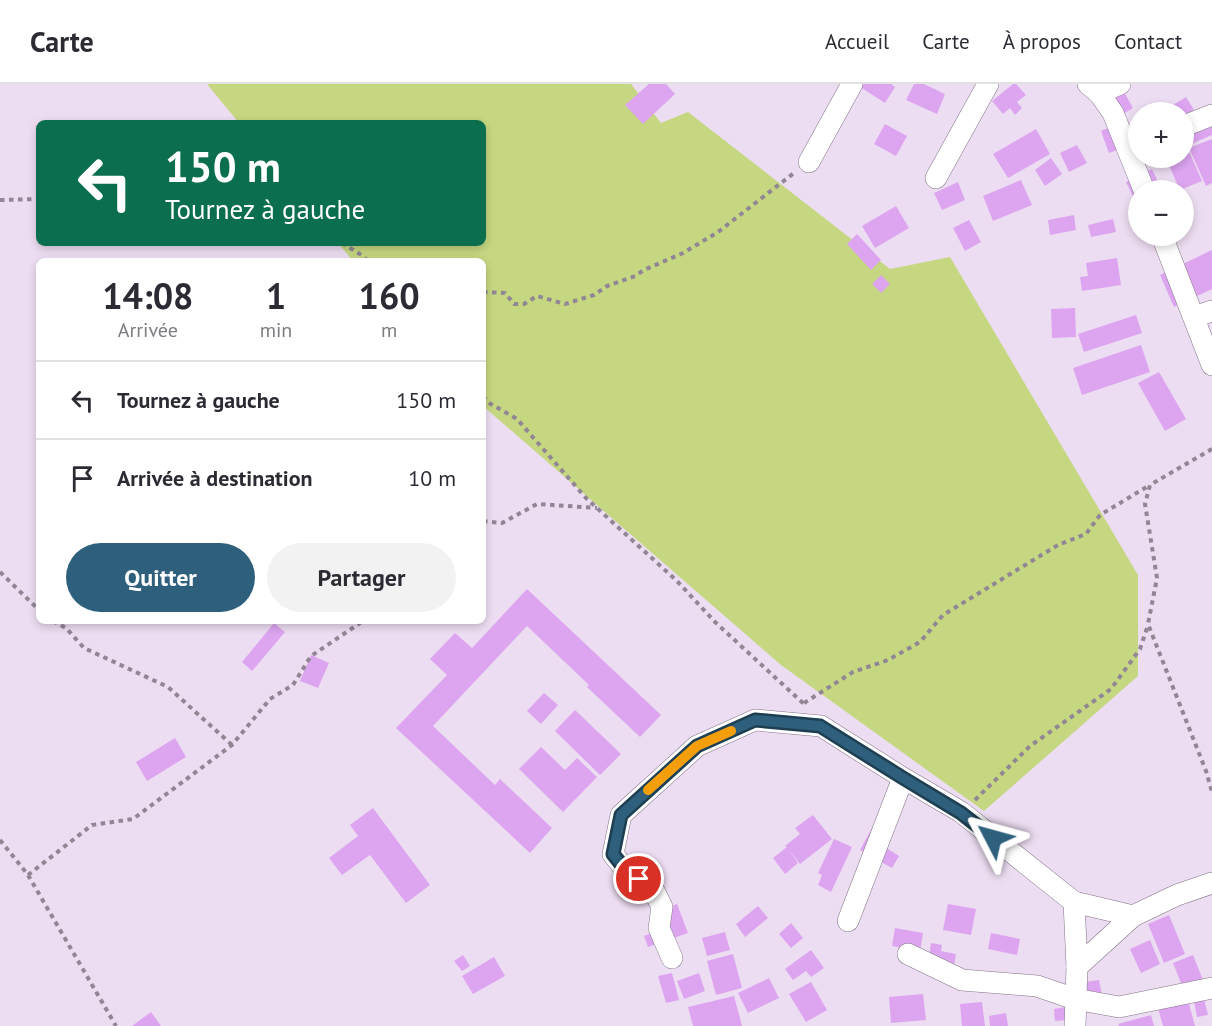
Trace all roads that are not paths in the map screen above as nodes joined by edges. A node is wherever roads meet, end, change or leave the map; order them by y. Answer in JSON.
{"nodes":[{"id":1,"x":852,"y":84,"type":"edge"},
{"id":2,"x":988,"y":84,"type":"edge"},
{"id":3,"x":1120,"y":84,"type":"edge"},
{"id":4,"x":1094,"y":88,"type":"edge"},
{"id":5,"x":1212,"y":115,"type":"edge"},
{"id":6,"x":1194,"y":122,"type":"edge"},
{"id":7,"x":1128,"y":141,"type":"edge"},
{"id":8,"x":809,"y":162,"type":"road end"},
{"id":9,"x":936,"y":178,"type":"dead end"},
{"id":10,"x":1167,"y":246,"type":"edge"},
{"id":11,"x":1203,"y":314,"type":"edge"},
{"id":12,"x":1212,"y":365,"type":"edge"},
{"id":13,"x":903,"y":778,"type":"junction"},
{"id":14,"x":1212,"y":884,"type":"edge"},
{"id":15,"x":1074,"y":902,"type":"junction"},
{"id":16,"x":1133,"y":916,"type":"junction"},
{"id":17,"x":848,"y":921,"type":"dead end"},
{"id":18,"x":908,"y":954,"type":"dead end"},
{"id":19,"x":672,"y":958,"type":"dead end"},
{"id":20,"x":1077,"y":967,"type":"junction"},
{"id":21,"x":1212,"y":988,"type":"edge"},
{"id":22,"x":1075,"y":999,"type":"junction"},
{"id":23,"x":1075,"y":1026,"type":"edge"}],
"edges":[{"from":1,"to":8,"type":"street"},
{"from":2,"to":9,"type":"street"},
{"from":3,"to":4,"type":"street"},
{"from":4,"to":7,"type":"street"},
{"from":5,"to":6,"type":"street"},
{"from":10,"to":11,"type":"street"},
{"from":11,"to":12,"type":"street"},
{"from":13,"to":15,"type":"street"},
{"from":13,"to":17,"type":"street"},
{"from":13,"to":19,"type":"street"},
{"from":14,"to":16,"type":"street"},
{"from":15,"to":16,"type":"street"},
{"from":15,"to":20,"type":"street"},
{"from":16,"to":20,"type":"street"},
{"from":18,"to":22,"type":"street"},
{"from":20,"to":22,"type":"street"},
{"from":21,"to":22,"type":"street"},
{"from":22,"to":23,"type":"street"}]}
